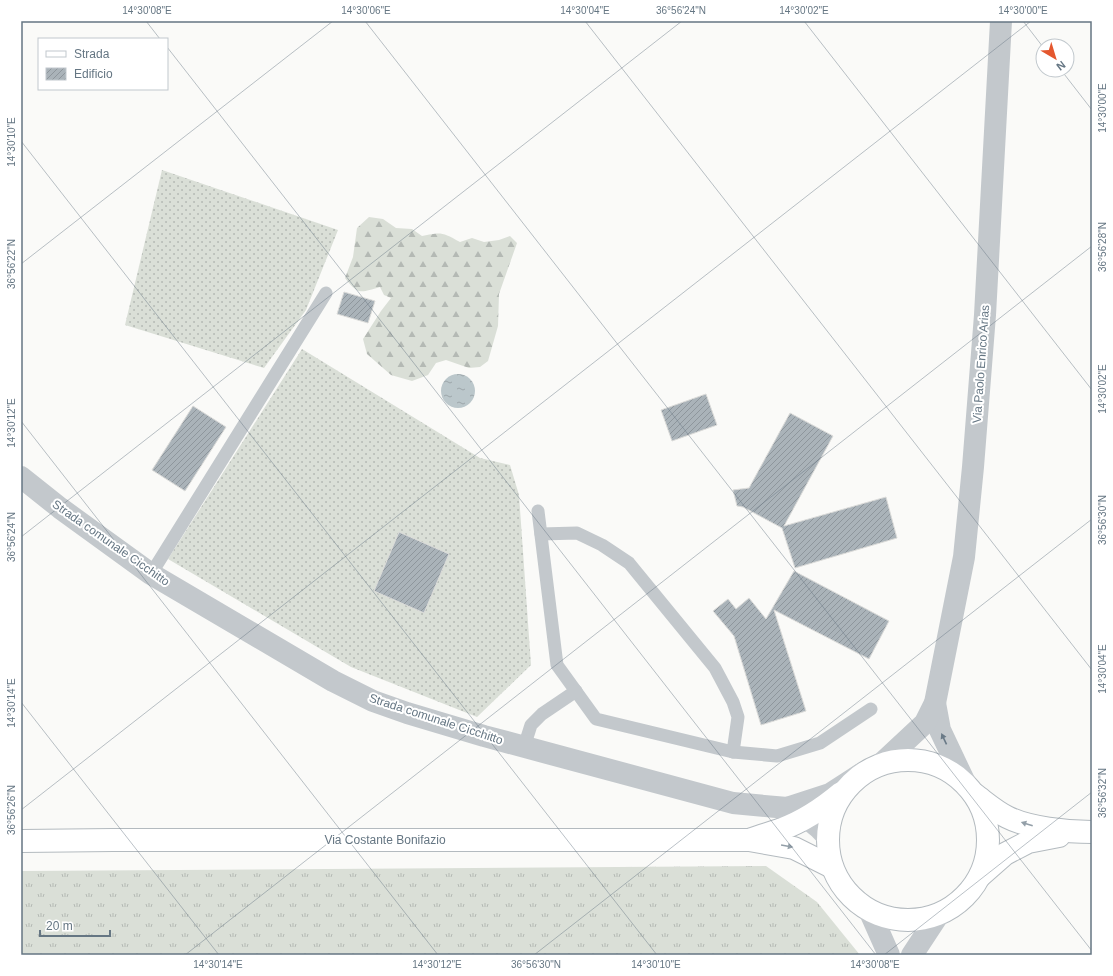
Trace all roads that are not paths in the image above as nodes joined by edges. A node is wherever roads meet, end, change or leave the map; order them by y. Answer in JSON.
{"nodes":[{"id":1,"x":1001,"y":21,"type":"edge"},
{"id":2,"x":326,"y":294,"type":"dead end"},
{"id":3,"x":21,"y":477,"type":"edge"},
{"id":4,"x":538,"y":511,"type":"dead end"},
{"id":5,"x":541,"y":534,"type":"junction"},
{"id":6,"x":151,"y":574,"type":"junction"},
{"id":7,"x":576,"y":691,"type":"junction"},
{"id":8,"x":934,"y":703,"type":"junction"},
{"id":9,"x":871,"y":709,"type":"dead end"},
{"id":10,"x":524,"y":747,"type":"junction"},
{"id":11,"x":733,"y":752,"type":"junction"},
{"id":12,"x":881,"y":764,"type":"junction"},
{"id":13,"x":861,"y":774,"type":"junction"},
{"id":14,"x":845,"y":790,"type":"junction"},
{"id":15,"x":970,"y":790,"type":"junction"},
{"id":16,"x":788,"y":808,"type":"junction"},
{"id":17,"x":807,"y":817,"type":"junction"},
{"id":18,"x":1086,"y":832,"type":"edge"},
{"id":19,"x":827,"y":836,"type":"junction"},
{"id":20,"x":748,"y":840,"type":"junction"},
{"id":21,"x":21,"y":841,"type":"edge"},
{"id":22,"x":832,"y":867,"type":"junction"},
{"id":23,"x":979,"y":877,"type":"junction"},
{"id":24,"x":870,"y":912,"type":"junction"},
{"id":25,"x":939,"y":914,"type":"junction"},
{"id":26,"x":889,"y":955,"type":"edge"},
{"id":27,"x":912,"y":955,"type":"edge"}],
"edges":[{"from":1,"to":8,"type":"street","name":"Via Paolo Enrico Arias"},
{"from":2,"to":6,"type":"lane"},
{"from":3,"to":6,"type":"street","name":"Strada comunale Cicchitto"},
{"from":4,"to":5,"type":"lane"},
{"from":5,"to":7,"type":"lane"},
{"from":5,"to":11,"type":"lane"},
{"from":6,"to":10,"type":"street","name":"Strada comunale Cicchitto"},
{"from":7,"to":10,"type":"lane"},
{"from":7,"to":11,"type":"lane"},
{"from":8,"to":12,"type":"street"},
{"from":15,"to":8,"type":"street","one_way":true},
{"from":9,"to":11,"type":"lane"},
{"from":10,"to":16,"type":"street","name":"Strada comunale Cicchitto"},
{"from":12,"to":13,"type":"main road"},
{"from":12,"to":15,"type":"main road"},
{"from":13,"to":14,"type":"main road"},
{"from":13,"to":16,"type":"street"},
{"from":14,"to":17,"type":"main road"},
{"from":14,"to":19,"type":"main road"},
{"from":18,"to":15,"type":"main road","one_way":true},
{"from":15,"to":23,"type":"main road"},
{"from":16,"to":17,"type":"street"},
{"from":17,"to":19,"type":"street"},
{"from":17,"to":20,"type":"main road"},
{"from":18,"to":23,"type":"main road"},
{"from":19,"to":22,"type":"main road"},
{"from":20,"to":21,"type":"main road","name":"Via Costante Bonifazio"},
{"from":20,"to":22,"type":"main road","one_way":true},
{"from":22,"to":24,"type":"main road"},
{"from":23,"to":25,"type":"main road"},
{"from":24,"to":25,"type":"main road"},
{"from":24,"to":26,"type":"street"},
{"from":25,"to":27,"type":"street"}]}
